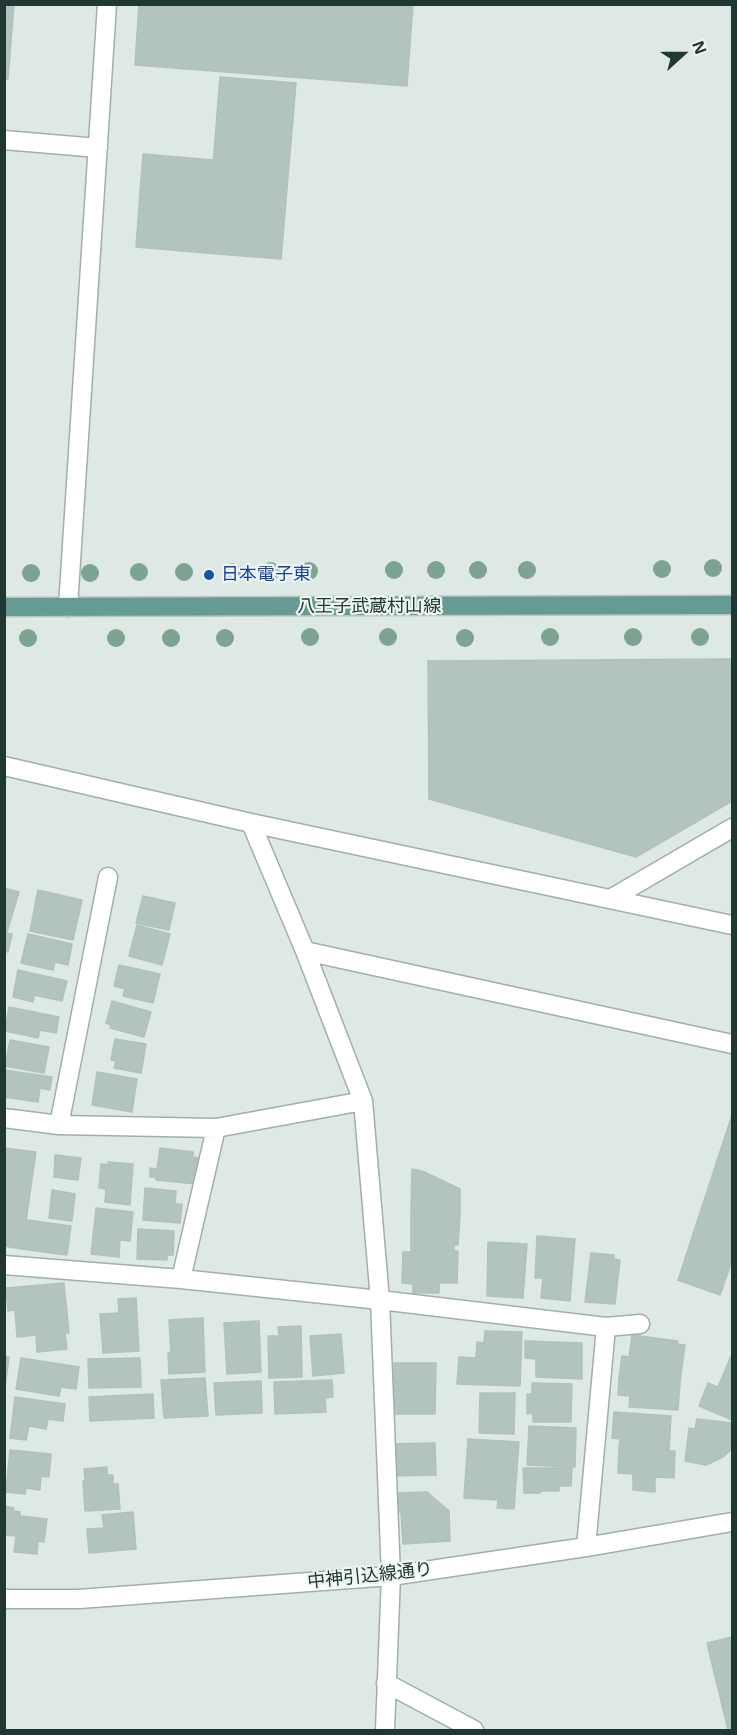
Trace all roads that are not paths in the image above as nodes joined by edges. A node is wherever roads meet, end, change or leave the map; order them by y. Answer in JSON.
{"nodes":[{"id":1,"x":107,"y":4,"type":"edge"},
{"id":2,"x":4,"y":140,"type":"edge"},
{"id":3,"x":98,"y":148,"type":"junction"},
{"id":4,"x":732,"y":605,"type":"edge"},
{"id":5,"x":4,"y":607,"type":"edge"},
{"id":6,"x":68,"y":607,"type":"junction"},
{"id":7,"x":4,"y":766,"type":"edge"},
{"id":8,"x":251,"y":824,"type":"junction"},
{"id":9,"x":732,"y":828,"type":"edge"},
{"id":10,"x":108,"y":877,"type":"dead end"},
{"id":11,"x":612,"y":898,"type":"junction"},
{"id":12,"x":732,"y":925,"type":"edge"},
{"id":13,"x":305,"y":951,"type":"junction"},
{"id":14,"x":732,"y":1044,"type":"edge"},
{"id":15,"x":363,"y":1101,"type":"junction"},
{"id":16,"x":4,"y":1118,"type":"edge"},
{"id":17,"x":59,"y":1125,"type":"junction"},
{"id":18,"x":216,"y":1128,"type":"junction"},
{"id":19,"x":4,"y":1265,"type":"edge"},
{"id":20,"x":182,"y":1280,"type":"junction"},
{"id":21,"x":380,"y":1299,"type":"junction"},
{"id":22,"x":640,"y":1324,"type":"dead end"},
{"id":23,"x":606,"y":1327,"type":"junction"},
{"id":24,"x":732,"y":1522,"type":"edge"},
{"id":25,"x":586,"y":1547,"type":"junction"},
{"id":26,"x":391,"y":1576,"type":"junction"},
{"id":27,"x":4,"y":1599,"type":"edge"},
{"id":28,"x":386,"y":1683,"type":"junction"},
{"id":29,"x":384,"y":1731,"type":"edge"},
{"id":30,"x":474,"y":1731,"type":"edge"}],
"edges":[{"from":1,"to":3,"type":"street"},
{"from":2,"to":3,"type":"street"},
{"from":3,"to":6,"type":"street"},
{"from":4,"to":6,"type":"main road","name":"八王子武蔵村山線"},
{"from":5,"to":6,"type":"main road","name":"八王子武蔵村山線"},
{"from":7,"to":8,"type":"street"},
{"from":8,"to":11,"type":"street"},
{"from":8,"to":13,"type":"street"},
{"from":9,"to":11,"type":"street"},
{"from":10,"to":17,"type":"street"},
{"from":11,"to":12,"type":"street"},
{"from":13,"to":14,"type":"street"},
{"from":13,"to":15,"type":"street"},
{"from":15,"to":18,"type":"street"},
{"from":15,"to":21,"type":"street"},
{"from":16,"to":17,"type":"street"},
{"from":17,"to":18,"type":"street"},
{"from":18,"to":20,"type":"street"},
{"from":19,"to":20,"type":"street"},
{"from":20,"to":21,"type":"street"},
{"from":21,"to":23,"type":"street"},
{"from":21,"to":26,"type":"street"},
{"from":22,"to":23,"type":"street"},
{"from":23,"to":25,"type":"street"},
{"from":24,"to":25,"type":"street","name":"中神引込線通り"},
{"from":25,"to":26,"type":"street","name":"中神引込線通り"},
{"from":26,"to":27,"type":"street","name":"中神引込線通り"},
{"from":26,"to":28,"type":"street"},
{"from":28,"to":29,"type":"street"},
{"from":28,"to":30,"type":"street"}]}
